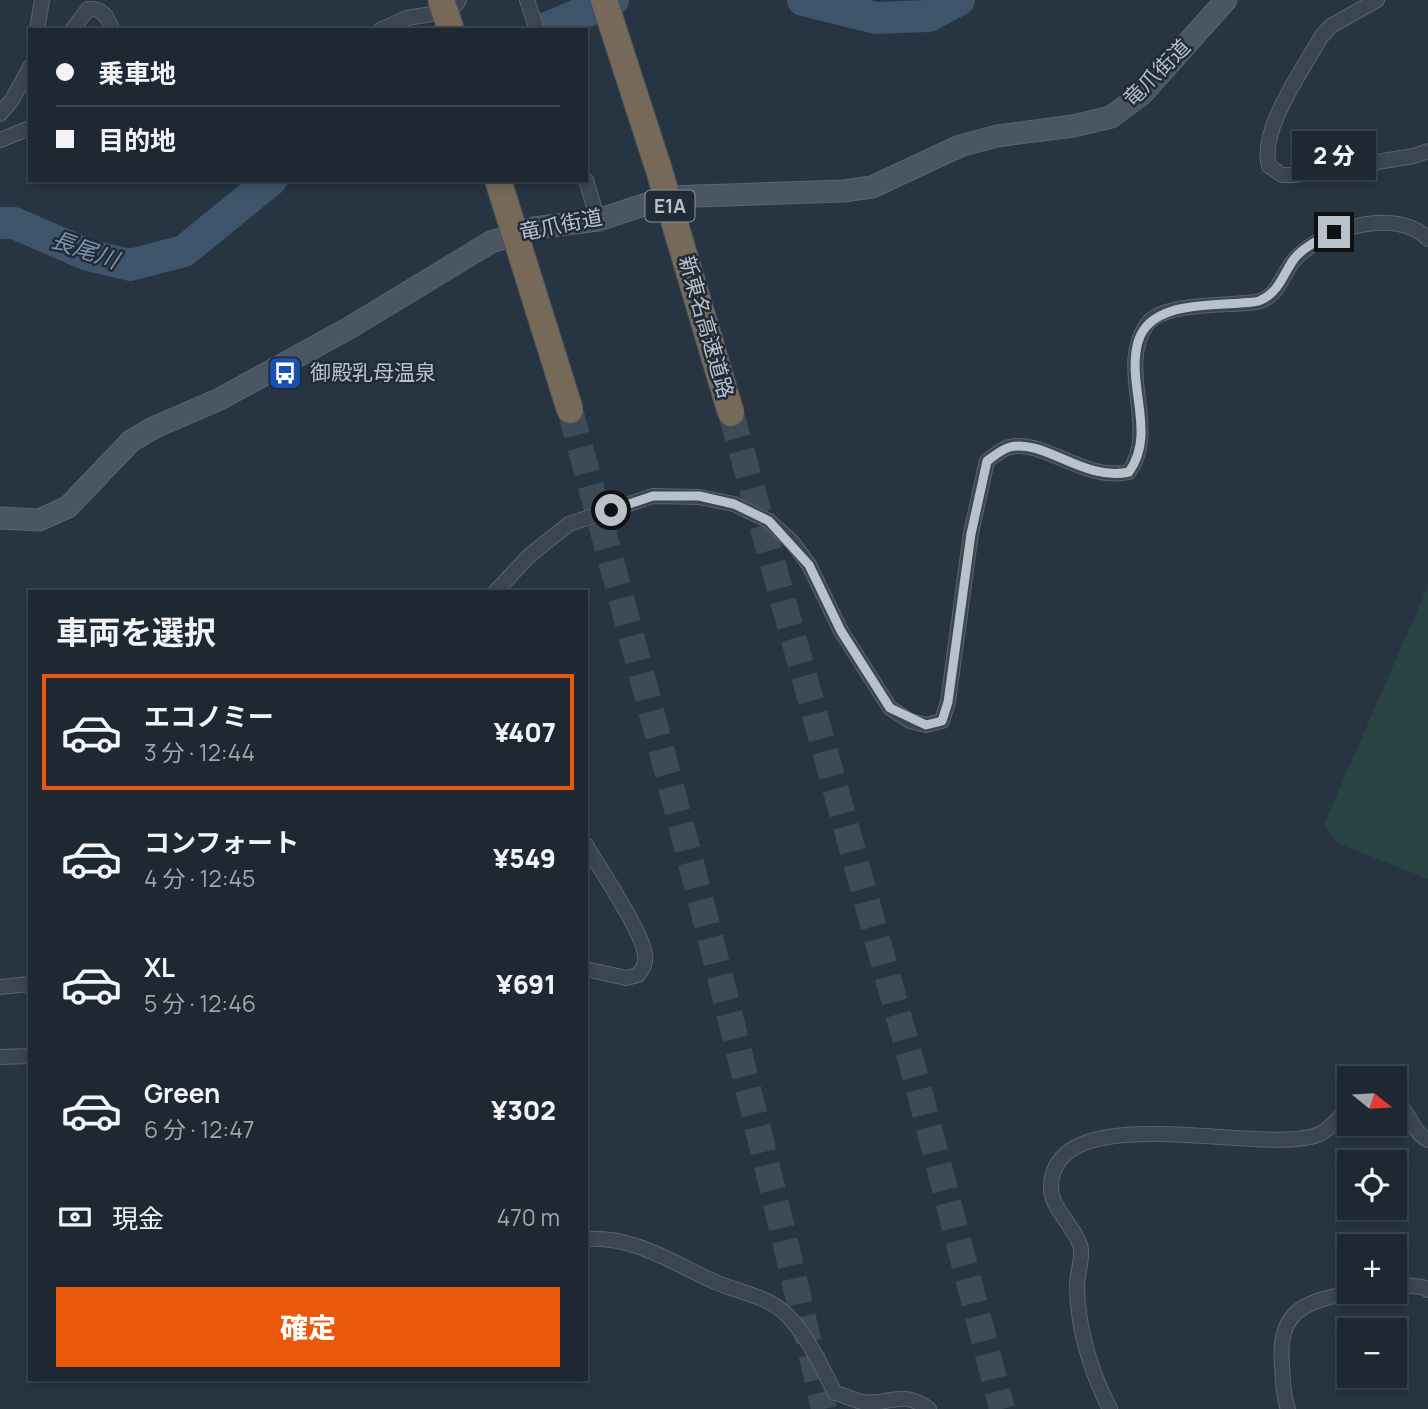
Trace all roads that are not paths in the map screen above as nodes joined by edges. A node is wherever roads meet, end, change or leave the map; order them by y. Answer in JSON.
{"nodes":[{"id":1,"x":42,"y":0,"type":"edge"},
{"id":2,"x":441,"y":0,"type":"edge"},
{"id":3,"x":458,"y":0,"type":"edge"},
{"id":4,"x":527,"y":0,"type":"edge"},
{"id":5,"x":604,"y":0,"type":"edge"},
{"id":6,"x":1226,"y":0,"type":"edge"},
{"id":7,"x":1377,"y":0,"type":"edge"},
{"id":8,"x":37,"y":28,"type":"edge"},
{"id":9,"x":74,"y":28,"type":"edge"},
{"id":10,"x":111,"y":28,"type":"edge"},
{"id":11,"x":384,"y":28,"type":"edge"},
{"id":12,"x":450,"y":28,"type":"edge"},
{"id":13,"x":536,"y":28,"type":"edge"},
{"id":14,"x":28,"y":71,"type":"edge"},
{"id":15,"x":0,"y":114,"type":"edge"},
{"id":16,"x":28,"y":129,"type":"edge"},
{"id":17,"x":0,"y":140,"type":"edge"},
{"id":18,"x":1428,"y":151,"type":"edge"},
{"id":19,"x":499,"y":182,"type":"edge"},
{"id":20,"x":587,"y":182,"type":"edge"},
{"id":21,"x":598,"y":220,"type":"junction"},
{"id":22,"x":1428,"y":239,"type":"edge"},
{"id":23,"x":570,"y":410,"type":"tunnel mouth"},
{"id":24,"x":731,"y":413,"type":"tunnel mouth"},
{"id":25,"x":0,"y":518,"type":"edge"},
{"id":26,"x":497,"y":590,"type":"edge"},
{"id":27,"x":588,"y":848,"type":"edge"},
{"id":28,"x":588,"y":970,"type":"edge"},
{"id":29,"x":28,"y":984,"type":"edge"},
{"id":30,"x":0,"y":987,"type":"edge"},
{"id":31,"x":28,"y":1056,"type":"edge"},
{"id":32,"x":0,"y":1057,"type":"edge"},
{"id":33,"x":1407,"y":1113,"type":"edge"},
{"id":34,"x":1337,"y":1119,"type":"edge"},
{"id":35,"x":1428,"y":1140,"type":"edge"},
{"id":36,"x":588,"y":1239,"type":"edge"},
{"id":37,"x":1407,"y":1285,"type":"edge"},
{"id":38,"x":1428,"y":1290,"type":"edge"},
{"id":39,"x":1337,"y":1297,"type":"edge"},
{"id":40,"x":929,"y":1409,"type":"edge"},
{"id":41,"x":1110,"y":1409,"type":"edge"},
{"id":42,"x":1288,"y":1409,"type":"edge"}],
"edges":[{"from":1,"to":8,"type":"street"},
{"from":2,"to":12,"type":"highway","bridge":true},
{"from":3,"to":11,"type":"street"},
{"from":4,"to":13,"type":"street"},
{"from":5,"to":24,"type":"highway","name":"新東名高速道路","number":"E1A","bridge":true},
{"from":6,"to":21,"type":"main road","name":"竜爪街道"},
{"from":7,"to":18,"type":"street"},
{"from":9,"to":10,"type":"street"},
{"from":14,"to":15,"type":"street"},
{"from":16,"to":17,"type":"street"},
{"from":19,"to":23,"type":"highway","bridge":true},
{"from":20,"to":21,"type":"street"},
{"from":21,"to":25,"type":"main road","name":"竜爪街道"},
{"from":22,"to":26,"type":"street"},
{"from":27,"to":28,"type":"street"},
{"from":29,"to":30,"type":"street"},
{"from":31,"to":32,"type":"street"},
{"from":33,"to":35,"type":"street"},
{"from":34,"to":41,"type":"street"},
{"from":36,"to":40,"type":"street"},
{"from":37,"to":38,"type":"street"},
{"from":39,"to":42,"type":"street"}]}
